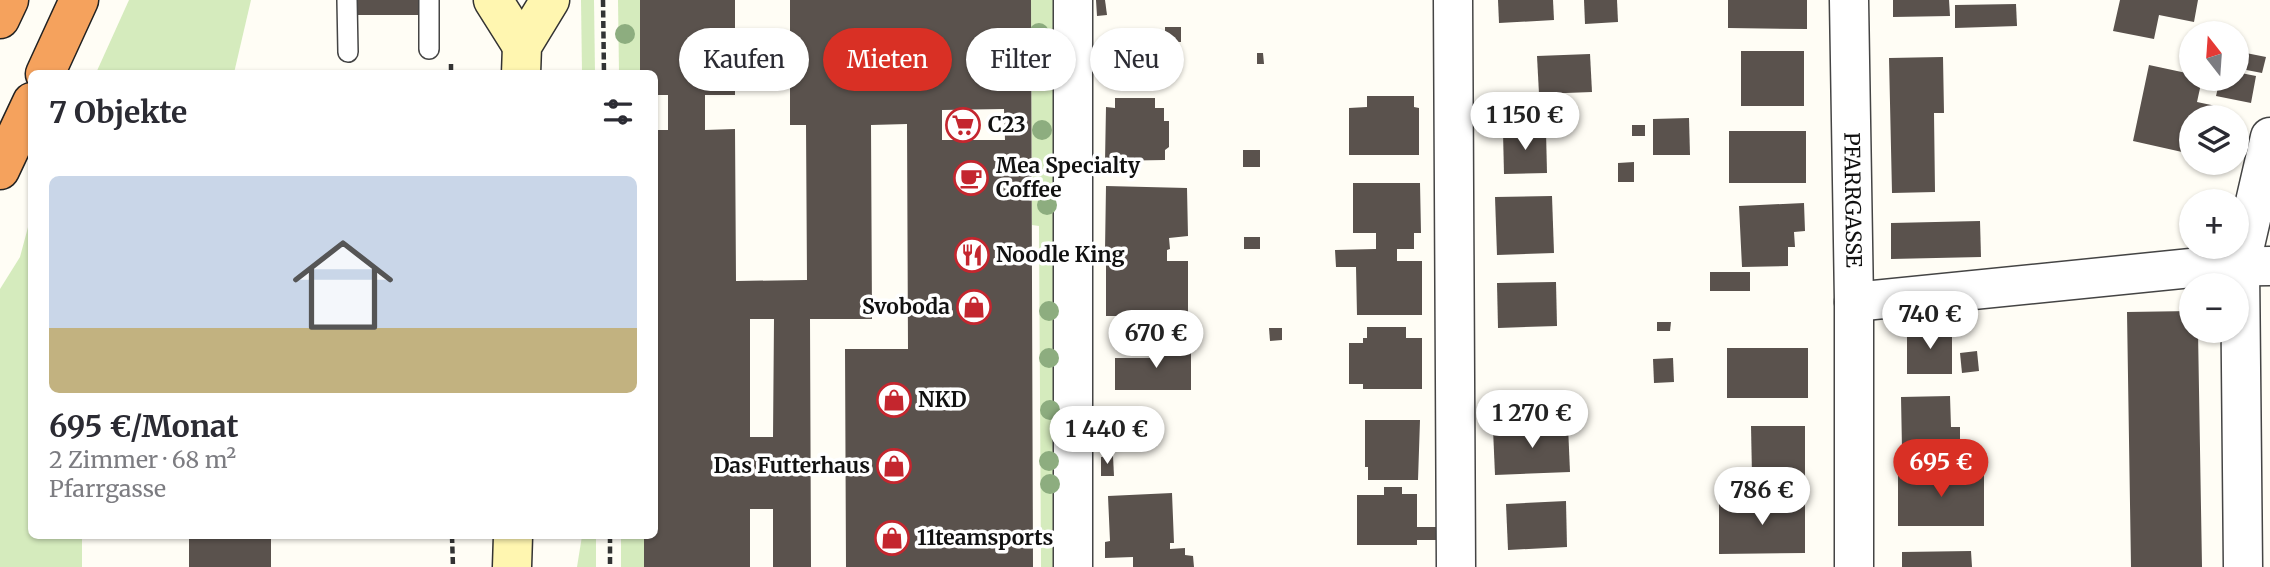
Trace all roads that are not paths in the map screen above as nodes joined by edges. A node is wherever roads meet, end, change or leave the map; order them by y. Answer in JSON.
{"nodes":[{"id":1,"x":9,"y":0,"type":"edge"},
{"id":2,"x":79,"y":0,"type":"edge"},
{"id":3,"x":347,"y":0,"type":"edge"},
{"id":4,"x":429,"y":0,"type":"edge"},
{"id":5,"x":493,"y":0,"type":"edge"},
{"id":6,"x":550,"y":0,"type":"edge"},
{"id":7,"x":1073,"y":0,"type":"edge"},
{"id":8,"x":1453,"y":0,"type":"edge"},
{"id":9,"x":1849,"y":0,"type":"edge"},
{"id":10,"x":0,"y":19,"type":"edge"},
{"id":11,"x":429,"y":50,"type":"dead end"},
{"id":12,"x":348,"y":52,"type":"dead end"},
{"id":13,"x":522,"y":60,"type":"edge"},
{"id":14,"x":47,"y":70,"type":"edge"},
{"id":15,"x":28,"y":110,"type":"edge"},
{"id":16,"x":2270,"y":137,"type":"edge"},
{"id":17,"x":0,"y":170,"type":"edge"},
{"id":18,"x":2255,"y":267,"type":"edge"},
{"id":19,"x":1854,"y":302,"type":"junction"},
{"id":20,"x":513,"y":539,"type":"edge"},
{"id":21,"x":512,"y":567,"type":"edge"},
{"id":22,"x":1073,"y":567,"type":"edge"},
{"id":23,"x":1456,"y":567,"type":"edge"},
{"id":24,"x":1854,"y":567,"type":"edge"},
{"id":25,"x":2243,"y":567,"type":"edge"}],
"edges":[{"from":1,"to":10,"type":"highway"},
{"from":2,"to":14,"type":"highway"},
{"from":3,"to":12,"type":"lane"},
{"from":4,"to":11,"type":"lane"},
{"from":5,"to":13,"type":"main road"},
{"from":6,"to":13,"type":"main road"},
{"from":7,"to":22,"type":"street"},
{"from":8,"to":23,"type":"street"},
{"from":9,"to":19,"type":"street","name":"PFARRGASSE"},
{"from":15,"to":17,"type":"highway"},
{"from":16,"to":18,"type":"street"},
{"from":18,"to":19,"type":"street"},
{"from":18,"to":25,"type":"street"},
{"from":19,"to":24,"type":"street","name":"PFARRGASSE"},
{"from":20,"to":21,"type":"main road"}]}
